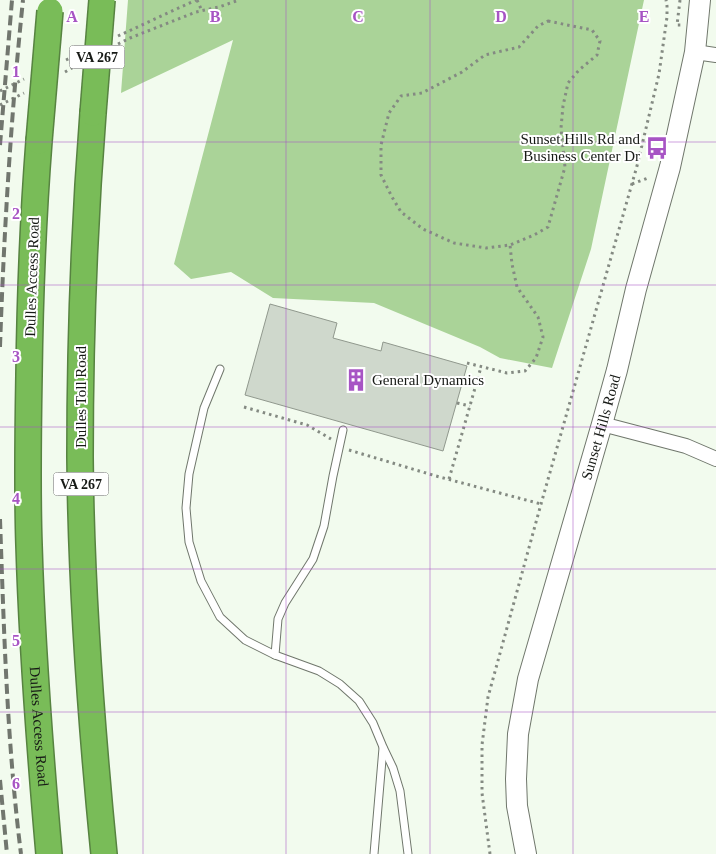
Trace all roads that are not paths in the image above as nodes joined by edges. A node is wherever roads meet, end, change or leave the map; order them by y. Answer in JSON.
{"nodes":[{"id":1,"x":102,"y":0,"type":"edge"},
{"id":2,"x":700,"y":0,"type":"edge"},
{"id":3,"x":51,"y":6,"type":"edge"},
{"id":4,"x":695,"y":52,"type":"junction"},
{"id":5,"x":716,"y":55,"type":"edge"},
{"id":6,"x":220,"y":369,"type":"dead end"},
{"id":7,"x":602,"y":424,"type":"junction"},
{"id":8,"x":343,"y":430,"type":"dead end"},
{"id":9,"x":716,"y":459,"type":"edge"},
{"id":10,"x":275,"y":655,"type":"junction"},
{"id":11,"x":383,"y":747,"type":"junction"},
{"id":12,"x":49,"y":854,"type":"edge"},
{"id":13,"x":104,"y":854,"type":"edge"},
{"id":14,"x":374,"y":854,"type":"edge"},
{"id":15,"x":408,"y":854,"type":"edge"},
{"id":16,"x":526,"y":854,"type":"edge"}],
"edges":[{"from":1,"to":13,"type":"highway","name":"Dulles Toll Road","number":"VA 267","bridge":true},
{"from":2,"to":4,"type":"main road","name":"Sunset Hills Road"},
{"from":3,"to":12,"type":"highway","name":"Dulles Access Road","bridge":true},
{"from":4,"to":5,"type":"street"},
{"from":4,"to":7,"type":"main road","name":"Sunset Hills Road"},
{"from":6,"to":10,"type":"lane"},
{"from":7,"to":9,"type":"street"},
{"from":7,"to":16,"type":"main road","name":"Sunset Hills Road"},
{"from":8,"to":10,"type":"lane"},
{"from":10,"to":11,"type":"lane"},
{"from":11,"to":14,"type":"lane"},
{"from":11,"to":15,"type":"lane"}]}
